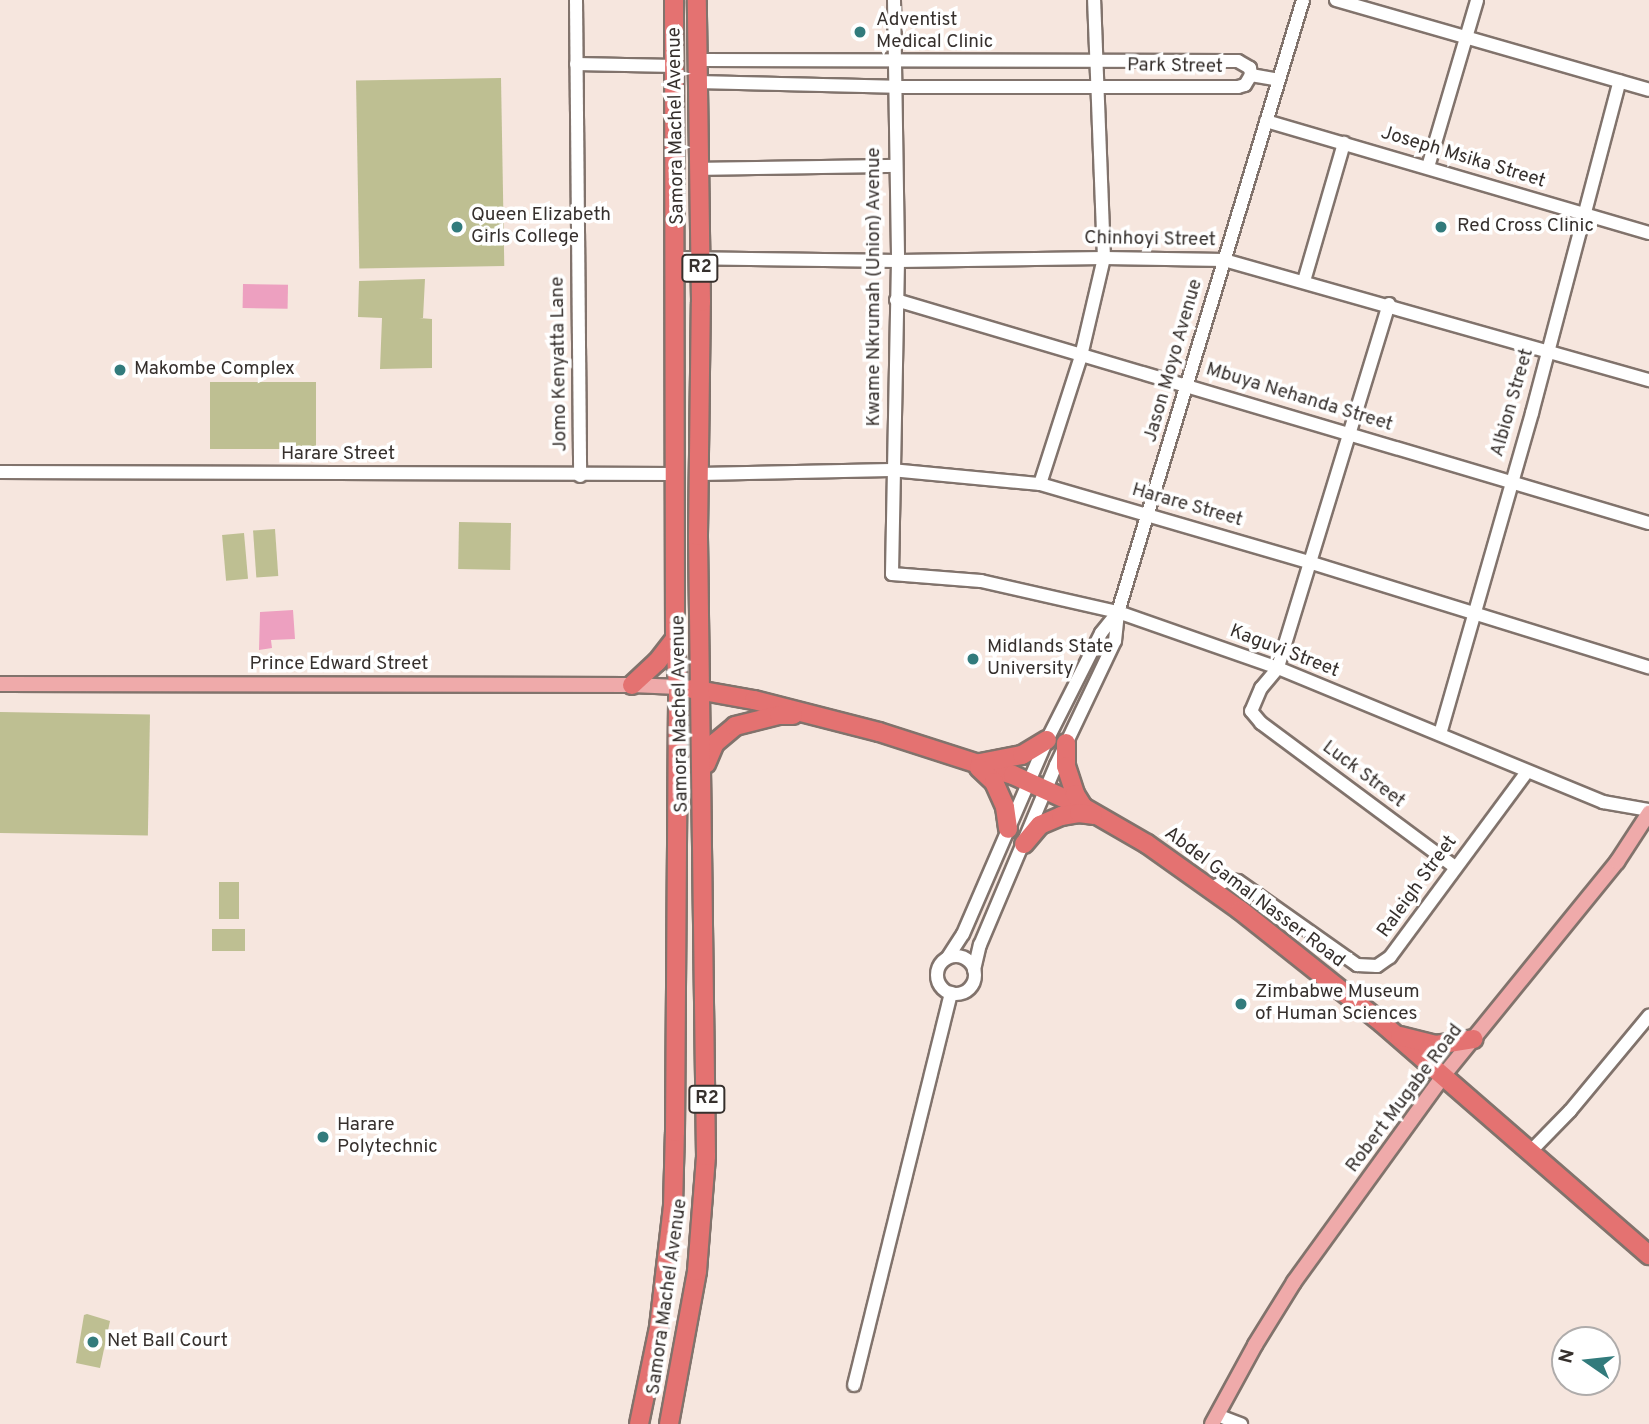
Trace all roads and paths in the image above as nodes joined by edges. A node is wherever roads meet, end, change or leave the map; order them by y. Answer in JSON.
{"nodes":[{"id":1,"x":576,"y":0,"type":"edge"},
{"id":2,"x":674,"y":0,"type":"edge"},
{"id":3,"x":697,"y":0,"type":"edge"},
{"id":4,"x":894,"y":0,"type":"edge"},
{"id":5,"x":1094,"y":0,"type":"edge"},
{"id":6,"x":1303,"y":0,"type":"edge"},
{"id":7,"x":1336,"y":0,"type":"edge"},
{"id":8,"x":1477,"y":0,"type":"edge"},
{"id":9,"x":1466,"y":38,"type":"junction"},
{"id":10,"x":697,"y":60,"type":"junction"},
{"id":11,"x":894,"y":63,"type":"junction"},
{"id":12,"x":1096,"y":63,"type":"junction"},
{"id":13,"x":576,"y":64,"type":"junction"},
{"id":14,"x":675,"y":66,"type":"junction"},
{"id":15,"x":1251,"y":75,"type":"junction"},
{"id":16,"x":1278,"y":80,"type":"junction"},
{"id":17,"x":1620,"y":81,"type":"junction"},
{"id":18,"x":697,"y":82,"type":"junction"},
{"id":19,"x":1097,"y":86,"type":"junction"},
{"id":20,"x":895,"y":87,"type":"junction"},
{"id":21,"x":1649,"y":90,"type":"edge"},
{"id":22,"x":1266,"y":121,"type":"junction"},
{"id":23,"x":1344,"y":143,"type":"junction"},
{"id":24,"x":896,"y":166,"type":"junction"},
{"id":25,"x":1428,"y":167,"type":"junction"},
{"id":26,"x":698,"y":169,"type":"junction"},
{"id":27,"x":1586,"y":216,"type":"junction"},
{"id":28,"x":1649,"y":233,"type":"edge"},
{"id":29,"x":676,"y":258,"type":"junction"},
{"id":30,"x":699,"y":258,"type":"junction"},
{"id":31,"x":1104,"y":258,"type":"junction"},
{"id":32,"x":1224,"y":260,"type":"junction"},
{"id":33,"x":898,"y":261,"type":"junction"},
{"id":34,"x":1304,"y":281,"type":"junction"},
{"id":35,"x":896,"y":300,"type":"junction"},
{"id":36,"x":1389,"y":304,"type":"junction"},
{"id":37,"x":1549,"y":349,"type":"junction"},
{"id":38,"x":1081,"y":356,"type":"junction"},
{"id":39,"x":1649,"y":380,"type":"edge"},
{"id":40,"x":1186,"y":385,"type":"junction"},
{"id":41,"x":1349,"y":433,"type":"junction"},
{"id":42,"x":891,"y":470,"type":"junction"},
{"id":43,"x":0,"y":472,"type":"edge"},
{"id":44,"x":676,"y":474,"type":"junction"},
{"id":45,"x":700,"y":474,"type":"junction"},
{"id":46,"x":580,"y":476,"type":"junction"},
{"id":47,"x":1510,"y":482,"type":"junction"},
{"id":48,"x":1040,"y":484,"type":"junction"},
{"id":49,"x":1149,"y":514,"type":"junction"},
{"id":50,"x":1649,"y":523,"type":"edge"},
{"id":51,"x":1312,"y":563,"type":"junction"},
{"id":52,"x":892,"y":574,"type":"joint"},
{"id":53,"x":1118,"y":612,"type":"junction"},
{"id":54,"x":1475,"y":614,"type":"junction"},
{"id":55,"x":675,"y":639,"type":"junction"},
{"id":56,"x":1649,"y":667,"type":"edge"},
{"id":57,"x":1278,"y":668,"type":"junction"},
{"id":58,"x":0,"y":684,"type":"edge"},
{"id":59,"x":632,"y":685,"type":"junction"},
{"id":60,"x":678,"y":687,"type":"junction"},
{"id":61,"x":702,"y":690,"type":"junction"},
{"id":62,"x":817,"y":716,"type":"junction"},
{"id":63,"x":1440,"y":734,"type":"junction"},
{"id":64,"x":1047,"y":740,"type":"junction"},
{"id":65,"x":1066,"y":743,"type":"junction"},
{"id":66,"x":974,"y":763,"type":"junction"},
{"id":67,"x":703,"y":771,"type":"junction"},
{"id":68,"x":1527,"y":772,"type":"junction"},
{"id":69,"x":1028,"y":781,"type":"junction"},
{"id":70,"x":1047,"y":789,"type":"junction"},
{"id":71,"x":1083,"y":807,"type":"junction"},
{"id":72,"x":1649,"y":812,"type":"edge"},
{"id":73,"x":1100,"y":817,"type":"junction"},
{"id":74,"x":1008,"y":829,"type":"junction"},
{"id":75,"x":1024,"y":844,"type":"junction"},
{"id":76,"x":1455,"y":867,"type":"junction"},
{"id":77,"x":1211,"y":888,"type":"junction"},
{"id":78,"x":948,"y":957,"type":"junction"},
{"id":79,"x":974,"y":970,"type":"junction"},
{"id":80,"x":951,"y":993,"type":"junction"},
{"id":81,"x":1649,"y":1016,"type":"edge"},
{"id":82,"x":1397,"y":1036,"type":"junction"},
{"id":83,"x":1474,"y":1039,"type":"junction"},
{"id":84,"x":1443,"y":1076,"type":"junction"},
{"id":85,"x":1529,"y":1153,"type":"junction"},
{"id":86,"x":1649,"y":1255,"type":"edge"},
{"id":87,"x":855,"y":1385,"type":"dead end"},
{"id":88,"x":1215,"y":1420,"type":"edge"},
{"id":89,"x":639,"y":1424,"type":"edge"},
{"id":90,"x":669,"y":1424,"type":"edge"},
{"id":91,"x":1241,"y":1424,"type":"edge"}],
"edges":[{"from":1,"to":13,"type":"street","name":"Jomo Kenyatta Lane"},
{"from":2,"to":14,"type":"highway","name":"Samora Machel Avenue","number":"R2"},
{"from":3,"to":10,"type":"highway","name":"Samora Machel Avenue","number":"R2"},
{"from":4,"to":11,"type":"street","name":"Kwame Nkrumah (Union) Avenue"},
{"from":5,"to":12,"type":"street"},
{"from":6,"to":16,"type":"street","name":"Jason Moyo Avenue"},
{"from":7,"to":9,"type":"street"},
{"from":8,"to":9,"type":"street"},
{"from":9,"to":17,"type":"street"},
{"from":9,"to":25,"type":"street"},
{"from":10,"to":11,"type":"street","name":"Park Street"},
{"from":10,"to":18,"type":"highway","name":"Samora Machel Avenue","number":"R2"},
{"from":11,"to":12,"type":"street","name":"Park Street"},
{"from":11,"to":20,"type":"street","name":"Kwame Nkrumah (Union) Avenue"},
{"from":12,"to":15,"type":"street","name":"Park Street"},
{"from":12,"to":19,"type":"street"},
{"from":13,"to":14,"type":"street"},
{"from":13,"to":46,"type":"street","name":"Jomo Kenyatta Lane"},
{"from":14,"to":29,"type":"highway","name":"Samora Machel Avenue","number":"R2"},
{"from":15,"to":16,"type":"street"},
{"from":15,"to":19,"type":"street","name":"Park Street"},
{"from":16,"to":22,"type":"street","name":"Jason Moyo Avenue"},
{"from":17,"to":21,"type":"street"},
{"from":17,"to":27,"type":"street","name":"Albion Street"},
{"from":18,"to":20,"type":"street","name":"Park Street"},
{"from":18,"to":26,"type":"highway","name":"Samora Machel Avenue","number":"R2"},
{"from":19,"to":20,"type":"street","name":"Park Street"},
{"from":19,"to":31,"type":"street"},
{"from":20,"to":24,"type":"street","name":"Kwame Nkrumah (Union) Avenue"},
{"from":22,"to":23,"type":"street","name":"Joseph Msika Street"},
{"from":22,"to":32,"type":"street","name":"Jason Moyo Avenue"},
{"from":23,"to":25,"type":"street","name":"Joseph Msika Street"},
{"from":23,"to":34,"type":"street"},
{"from":24,"to":26,"type":"street"},
{"from":24,"to":33,"type":"street","name":"Kwame Nkrumah (Union) Avenue"},
{"from":25,"to":27,"type":"street","name":"Joseph Msika Street"},
{"from":26,"to":30,"type":"highway","name":"Samora Machel Avenue","number":"R2"},
{"from":27,"to":28,"type":"street","name":"Joseph Msika Street"},
{"from":27,"to":37,"type":"street","name":"Albion Street"},
{"from":29,"to":30,"type":"street","name":"Chinhoyi Street"},
{"from":29,"to":44,"type":"highway","name":"Samora Machel Avenue","number":"R2"},
{"from":30,"to":33,"type":"street","name":"Chinhoyi Street"},
{"from":30,"to":45,"type":"highway","name":"Samora Machel Avenue","number":"R2"},
{"from":31,"to":32,"type":"street","name":"Chinhoyi Street"},
{"from":31,"to":33,"type":"street","name":"Chinhoyi Street"},
{"from":31,"to":38,"type":"street"},
{"from":32,"to":34,"type":"street","name":"Chinhoyi Street"},
{"from":32,"to":40,"type":"street","name":"Jason Moyo Avenue"},
{"from":33,"to":35,"type":"street","name":"Kwame Nkrumah (Union) Avenue"},
{"from":34,"to":36,"type":"street","name":"Chinhoyi Street"},
{"from":35,"to":38,"type":"street","name":"Mbuya Nehanda Street"},
{"from":35,"to":42,"type":"street","name":"Kwame Nkrumah (Union) Avenue"},
{"from":36,"to":37,"type":"street","name":"Chinhoyi Street"},
{"from":36,"to":41,"type":"street"},
{"from":37,"to":39,"type":"street","name":"Chinhoyi Street"},
{"from":37,"to":47,"type":"street","name":"Albion Street"},
{"from":38,"to":40,"type":"street","name":"Mbuya Nehanda Street"},
{"from":38,"to":48,"type":"street"},
{"from":40,"to":41,"type":"street","name":"Mbuya Nehanda Street"},
{"from":40,"to":49,"type":"street","name":"Jason Moyo Avenue"},
{"from":41,"to":47,"type":"street","name":"Mbuya Nehanda Street"},
{"from":41,"to":51,"type":"street"},
{"from":42,"to":45,"type":"street","name":"Harare Street"},
{"from":42,"to":48,"type":"street","name":"Harare Street"},
{"from":42,"to":52,"type":"street","name":"Kwame Nkrumah (Union) Avenue"},
{"from":43,"to":46,"type":"street","name":"Harare Street"},
{"from":44,"to":46,"type":"street","name":"Harare Street"},
{"from":44,"to":55,"type":"highway","name":"Samora Machel Avenue","number":"R2"},
{"from":45,"to":61,"type":"highway","name":"Samora Machel Avenue","number":"R2"},
{"from":47,"to":50,"type":"street","name":"Mbuya Nehanda Street"},
{"from":47,"to":54,"type":"street","name":"Albion Street"},
{"from":48,"to":49,"type":"street","name":"Harare Street"},
{"from":49,"to":51,"type":"street","name":"Harare Street"},
{"from":49,"to":53,"type":"street","name":"Jason Moyo Avenue"},
{"from":51,"to":54,"type":"street","name":"Harare Street"},
{"from":51,"to":57,"type":"street"},
{"from":52,"to":53,"type":"street","name":"Kaguvi Street"},
{"from":53,"to":57,"type":"street","name":"Kaguvi Street"},
{"from":53,"to":64,"type":"street","name":"Jason Moyo Avenue"},
{"from":53,"to":65,"type":"street","name":"Jason Moyo Avenue"},
{"from":54,"to":56,"type":"street","name":"Harare Street"},
{"from":54,"to":63,"type":"street","name":"Albion Street"},
{"from":55,"to":59,"type":"highway"},
{"from":55,"to":60,"type":"highway","name":"Samora Machel Avenue","number":"R2"},
{"from":57,"to":63,"type":"street","name":"Kaguvi Street"},
{"from":57,"to":76,"type":"street","name":"Luck Street"},
{"from":58,"to":59,"type":"main road","name":"Prince Edward Street"},
{"from":59,"to":60,"type":"main road","name":"Prince Edward Street"},
{"from":60,"to":61,"type":"highway","name":"Abdel Gamal Nasser Road"},
{"from":60,"to":89,"type":"highway","name":"Samora Machel Avenue","number":"R2"},
{"from":61,"to":62,"type":"highway","name":"Abdel Gamal Nasser Road"},
{"from":61,"to":67,"type":"highway","name":"Samora Machel Avenue","number":"R2"},
{"from":62,"to":66,"type":"highway","name":"Abdel Gamal Nasser Road"},
{"from":62,"to":67,"type":"highway"},
{"from":63,"to":68,"type":"street","name":"Kaguvi Street"},
{"from":64,"to":66,"type":"highway"},
{"from":64,"to":69,"type":"street","name":"Jason Moyo Avenue"},
{"from":65,"to":70,"type":"street","name":"Jason Moyo Avenue"},
{"from":65,"to":71,"type":"highway"},
{"from":66,"to":69,"type":"highway","name":"Abdel Gamal Nasser Road"},
{"from":66,"to":74,"type":"highway"},
{"from":67,"to":90,"type":"highway","name":"Samora Machel Avenue","number":"R2"},
{"from":68,"to":72,"type":"street","name":"Kaguvi Street"},
{"from":68,"to":76,"type":"street","name":"Raleigh Street"},
{"from":69,"to":70,"type":"highway","name":"Abdel Gamal Nasser Road"},
{"from":69,"to":74,"type":"street","name":"Jason Moyo Avenue"},
{"from":70,"to":71,"type":"highway","name":"Abdel Gamal Nasser Road"},
{"from":70,"to":75,"type":"street","name":"Jason Moyo Avenue"},
{"from":71,"to":73,"type":"highway","name":"Abdel Gamal Nasser Road"},
{"from":72,"to":83,"type":"main road","name":"Robert Mugabe Road"},
{"from":73,"to":75,"type":"highway"},
{"from":73,"to":77,"type":"highway","name":"Abdel Gamal Nasser Road"},
{"from":74,"to":78,"type":"street","name":"Jason Moyo Avenue"},
{"from":75,"to":79,"type":"street","name":"Jason Moyo Avenue"},
{"from":76,"to":77,"type":"street","name":"Raleigh Street"},
{"from":77,"to":82,"type":"highway","name":"Abdel Gamal Nasser Road"},
{"from":78,"to":79,"type":"street"},
{"from":78,"to":80,"type":"street"},
{"from":79,"to":80,"type":"street"},
{"from":80,"to":87,"type":"street"},
{"from":81,"to":85,"type":"street"},
{"from":82,"to":83,"type":"highway"},
{"from":82,"to":84,"type":"highway","name":"Abdel Gamal Nasser Road"},
{"from":83,"to":84,"type":"main road","name":"Robert Mugabe Road"},
{"from":84,"to":85,"type":"highway","name":"Abdel Gamal Nasser Road"},
{"from":84,"to":88,"type":"main road","name":"Robert Mugabe Road"},
{"from":85,"to":86,"type":"highway","name":"Abdel Gamal Nasser Road"},
{"from":88,"to":91,"type":"street"}]}
